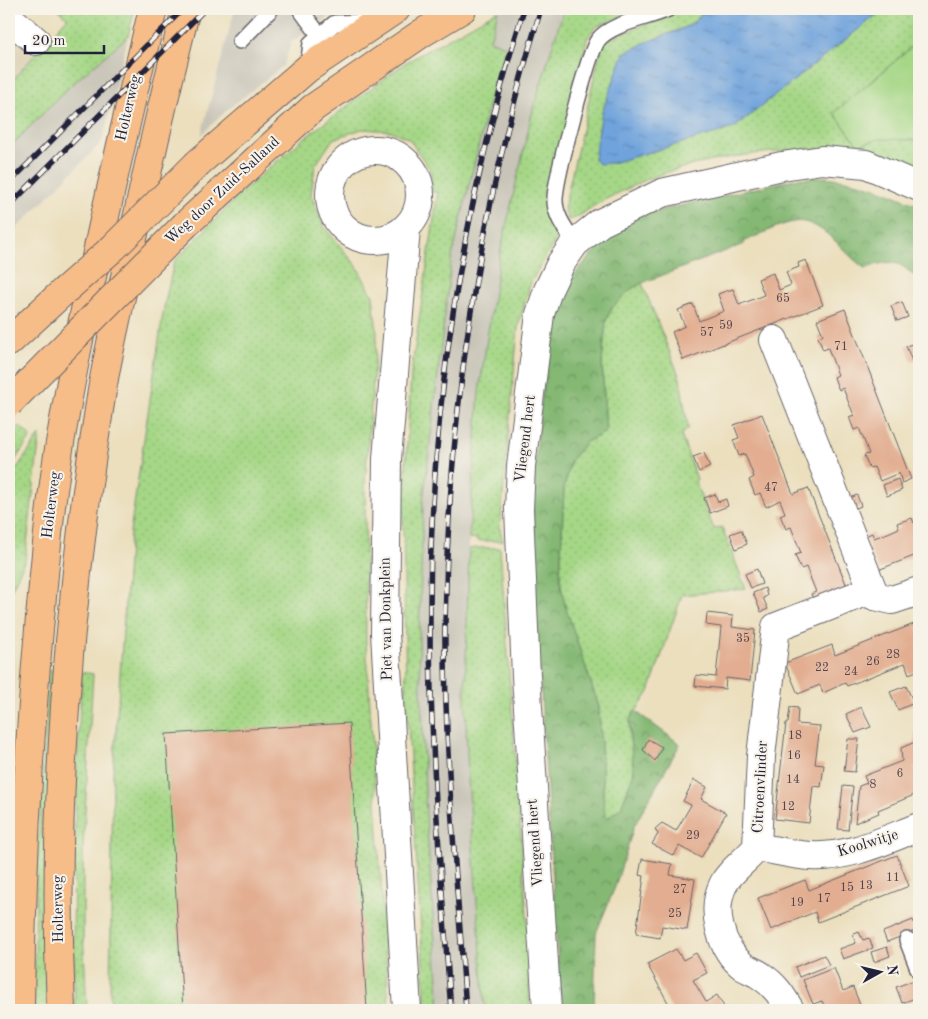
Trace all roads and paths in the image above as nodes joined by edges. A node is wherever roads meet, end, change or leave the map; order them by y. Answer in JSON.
{"nodes":[{"id":1,"x":153,"y":9,"type":"edge"},
{"id":2,"x":186,"y":9,"type":"edge"},
{"id":3,"x":271,"y":9,"type":"edge"},
{"id":4,"x":300,"y":9,"type":"edge"},
{"id":5,"x":462,"y":9,"type":"edge"},
{"id":6,"x":668,"y":9,"type":"edge"},
{"id":7,"x":386,"y":15,"type":"edge"},
{"id":8,"x":9,"y":18,"type":"edge"},
{"id":9,"x":320,"y":36,"type":"junction"},
{"id":10,"x":36,"y":41,"type":"dead end"},
{"id":11,"x":240,"y":41,"type":"dead end"},
{"id":12,"x":308,"y":68,"type":"junction"},
{"id":13,"x":919,"y":187,"type":"edge"},
{"id":14,"x":406,"y":228,"type":"dead end"},
{"id":15,"x":575,"y":243,"type":"junction"},
{"id":16,"x":774,"y":340,"type":"dead end"},
{"id":17,"x":9,"y":342,"type":"edge"},
{"id":18,"x":9,"y":404,"type":"edge"},
{"id":19,"x":919,"y":591,"type":"edge"},
{"id":20,"x":875,"y":596,"type":"junction"},
{"id":21,"x":919,"y":827,"type":"edge"},
{"id":22,"x":758,"y":847,"type":"junction"},
{"id":23,"x":919,"y":945,"type":"edge"},
{"id":24,"x":919,"y":972,"type":"edge"},
{"id":25,"x":15,"y":975,"type":"edge"},
{"id":26,"x":20,"y":1010,"type":"edge"},
{"id":27,"x":61,"y":1010,"type":"edge"},
{"id":28,"x":407,"y":1010,"type":"edge"},
{"id":29,"x":547,"y":1010,"type":"edge"},
{"id":30,"x":790,"y":1010,"type":"edge"}],
"edges":[{"from":1,"to":25,"type":"main road","name":"Holterweg"},
{"from":2,"to":27,"type":"main road","name":"Holterweg"},
{"from":3,"to":11,"type":"lane"},
{"from":4,"to":9,"type":"lane"},
{"from":5,"to":18,"type":"main road","name":"Weg door Zuid-Salland","bridge":true},
{"from":6,"to":15,"type":"lane"},
{"from":7,"to":9,"type":"lane"},
{"from":7,"to":12,"type":"main road"},
{"from":8,"to":10,"type":"street"},
{"from":9,"to":12,"type":"lane"},
{"from":12,"to":17,"type":"main road","bridge":true},
{"from":13,"to":15,"type":"street","name":"Vliegend hert"},
{"from":14,"to":28,"type":"street","name":"Piet van Donkplein"},
{"from":15,"to":29,"type":"street","name":"Vliegend hert"},
{"from":16,"to":20,"type":"street"},
{"from":19,"to":20,"type":"street","name":"Citroenvlinder"},
{"from":20,"to":22,"type":"street","name":"Citroenvlinder"},
{"from":21,"to":22,"type":"street","name":"Koolwitje"},
{"from":22,"to":30,"type":"street","name":"Citroenvlinder"},
{"from":23,"to":24,"type":"lane"},
{"from":25,"to":26,"type":"main road","name":"Holterweg"}]}
